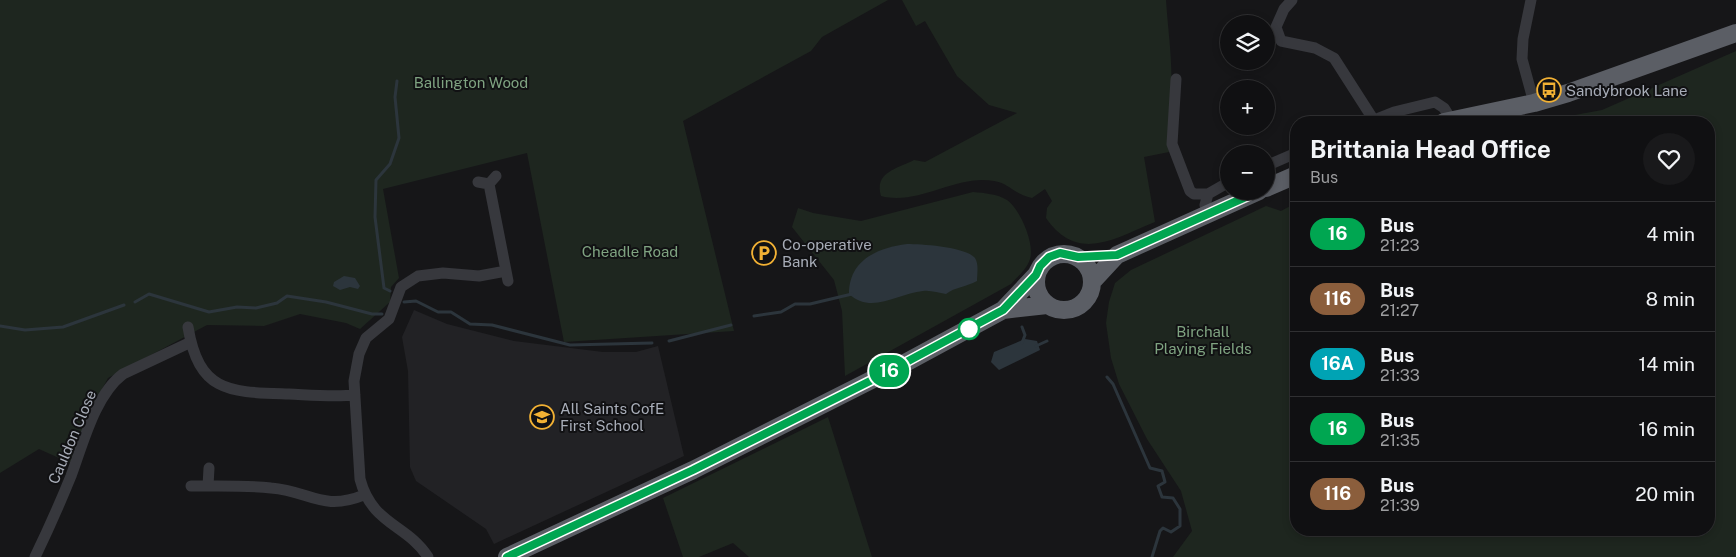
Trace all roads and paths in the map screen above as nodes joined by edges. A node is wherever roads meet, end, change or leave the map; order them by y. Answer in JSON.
{"nodes":[{"id":1,"x":1292,"y":0,"type":"edge"},
{"id":2,"x":1531,"y":0,"type":"edge"},
{"id":3,"x":1736,"y":33,"type":"edge"},
{"id":4,"x":1176,"y":79,"type":"dead end"},
{"id":5,"x":1534,"y":103,"type":"junction"},
{"id":6,"x":1368,"y":116,"type":"edge"},
{"id":7,"x":1385,"y":116,"type":"edge"},
{"id":8,"x":1446,"y":116,"type":"edge"},
{"id":9,"x":1475,"y":116,"type":"edge"},
{"id":10,"x":1290,"y":156,"type":"edge"},
{"id":11,"x":1275,"y":162,"type":"edge"},
{"id":12,"x":1290,"y":178,"type":"edge"},
{"id":13,"x":488,"y":181,"type":"dead end"},
{"id":14,"x":1275,"y":184,"type":"edge"},
{"id":15,"x":1220,"y":187,"type":"edge"},
{"id":16,"x":1208,"y":194,"type":"junction"},
{"id":17,"x":1237,"y":200,"type":"edge"},
{"id":18,"x":1207,"y":213,"type":"junction"},
{"id":19,"x":1117,"y":255,"type":"junction"},
{"id":20,"x":1078,"y":257,"type":"junction"},
{"id":21,"x":1036,"y":275,"type":"junction"},
{"id":22,"x":1092,"y":282,"type":"junction"},
{"id":23,"x":1047,"y":305,"type":"junction"},
{"id":24,"x":1003,"y":310,"type":"junction"},
{"id":25,"x":188,"y":327,"type":"dead end"},
{"id":26,"x":191,"y":342,"type":"junction"},
{"id":27,"x":355,"y":395,"type":"junction"},
{"id":28,"x":208,"y":468,"type":"dead end"},
{"id":29,"x":191,"y":486,"type":"dead end"},
{"id":30,"x":208,"y":486,"type":"junction"},
{"id":31,"x":364,"y":495,"type":"junction"},
{"id":32,"x":35,"y":557,"type":"edge"},
{"id":33,"x":428,"y":557,"type":"edge"},
{"id":34,"x":507,"y":557,"type":"edge"}],
"edges":[{"from":1,"to":6,"type":"street"},
{"from":2,"to":5,"type":"street"},
{"from":3,"to":5,"type":"highway"},
{"from":4,"to":16,"type":"street"},
{"from":5,"to":9,"type":"highway"},
{"from":7,"to":8,"type":"street"},
{"from":10,"to":11,"type":"street"},
{"from":12,"to":14,"type":"highway"},
{"from":13,"to":27,"type":"street"},
{"from":15,"to":16,"type":"street"},
{"from":16,"to":18,"type":"street"},
{"from":17,"to":18,"type":"highway"},
{"from":18,"to":19,"type":"highway"},
{"from":19,"to":20,"type":"highway"},
{"from":19,"to":22,"type":"highway"},
{"from":20,"to":21,"type":"highway"},
{"from":20,"to":22,"type":"highway"},
{"from":21,"to":23,"type":"highway"},
{"from":21,"to":24,"type":"highway"},
{"from":22,"to":23,"type":"highway"},
{"from":23,"to":24,"type":"highway"},
{"from":24,"to":34,"type":"highway"},
{"from":25,"to":26,"type":"street"},
{"from":26,"to":27,"type":"street"},
{"from":26,"to":32,"type":"street","name":"Cauldon Close"},
{"from":27,"to":31,"type":"street"},
{"from":28,"to":30,"type":"street"},
{"from":29,"to":30,"type":"street"},
{"from":30,"to":31,"type":"street"},
{"from":31,"to":33,"type":"street"}]}
